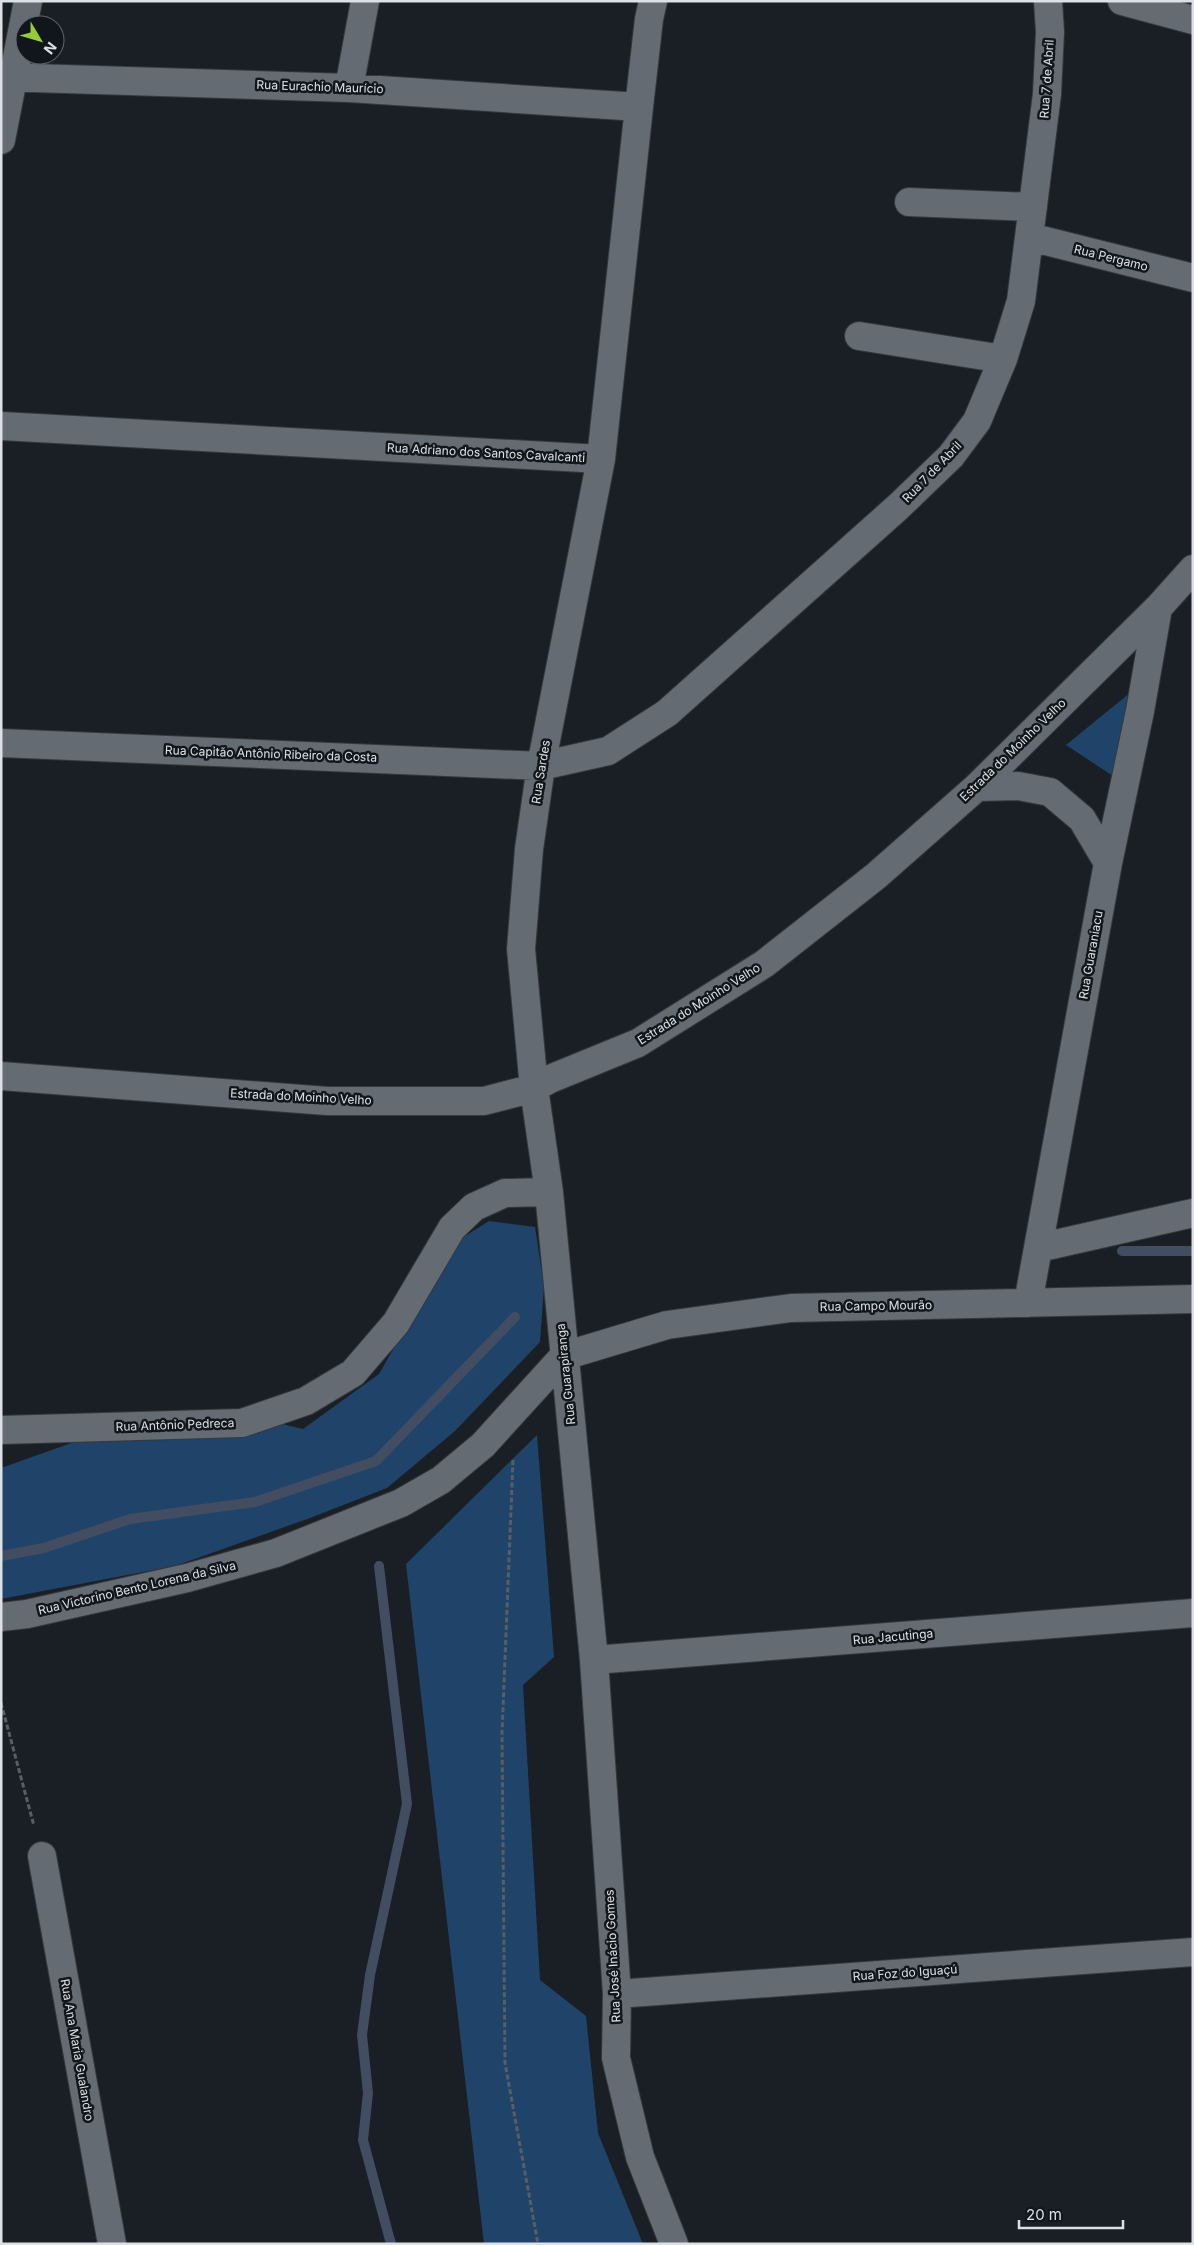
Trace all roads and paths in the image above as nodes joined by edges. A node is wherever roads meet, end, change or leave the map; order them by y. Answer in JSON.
{"nodes":[{"id":1,"x":28,"y":1,"type":"edge"},
{"id":2,"x":365,"y":1,"type":"edge"},
{"id":3,"x":653,"y":1,"type":"edge"},
{"id":4,"x":1048,"y":1,"type":"edge"},
{"id":5,"x":1122,"y":1,"type":"edge"},
{"id":6,"x":1193,"y":20,"type":"edge"},
{"id":7,"x":7,"y":77,"type":"edge"},
{"id":8,"x":350,"y":88,"type":"junction"},
{"id":9,"x":638,"y":107,"type":"junction"},
{"id":10,"x":1,"y":140,"type":"edge"},
{"id":11,"x":909,"y":202,"type":"dead end"},
{"id":12,"x":1033,"y":207,"type":"junction"},
{"id":13,"x":1030,"y":237,"type":"junction"},
{"id":14,"x":1193,"y":278,"type":"edge"},
{"id":15,"x":858,"y":336,"type":"dead end"},
{"id":16,"x":1003,"y":359,"type":"junction"},
{"id":17,"x":1,"y":426,"type":"edge"},
{"id":18,"x":601,"y":459,"type":"junction"},
{"id":19,"x":1193,"y":568,"type":"edge"},
{"id":20,"x":1158,"y":608,"type":"junction"},
{"id":21,"x":1,"y":743,"type":"edge"},
{"id":22,"x":541,"y":766,"type":"junction"},
{"id":23,"x":977,"y":787,"type":"junction"},
{"id":24,"x":1108,"y":862,"type":"junction"},
{"id":25,"x":1,"y":1076,"type":"edge"},
{"id":26,"x":534,"y":1088,"type":"junction"},
{"id":27,"x":549,"y":1192,"type":"junction"},
{"id":28,"x":1193,"y":1214,"type":"edge"},
{"id":29,"x":1038,"y":1248,"type":"junction"},
{"id":30,"x":1193,"y":1299,"type":"edge"},
{"id":31,"x":1028,"y":1303,"type":"junction"},
{"id":32,"x":564,"y":1356,"type":"junction"},
{"id":33,"x":511,"y":1414,"type":"junction"},
{"id":34,"x":1,"y":1430,"type":"edge"},
{"id":35,"x":1193,"y":1613,"type":"edge"},
{"id":36,"x":1,"y":1617,"type":"edge"},
{"id":37,"x":594,"y":1660,"type":"junction"},
{"id":38,"x":1,"y":1703,"type":"edge"},
{"id":39,"x":42,"y":1856,"type":"joint"},
{"id":40,"x":1193,"y":1952,"type":"edge"},
{"id":41,"x":617,"y":1994,"type":"junction"},
{"id":42,"x":112,"y":2244,"type":"edge"},
{"id":43,"x":538,"y":2244,"type":"edge"},
{"id":44,"x":674,"y":2244,"type":"edge"}],
"edges":[{"from":1,"to":7,"type":"street"},
{"from":2,"to":8,"type":"street"},
{"from":3,"to":9,"type":"street","name":"Rua Adriano dos Santos Cavalcanti"},
{"from":4,"to":12,"type":"street","name":"Rua 7 de Abril"},
{"from":5,"to":6,"type":"street"},
{"from":7,"to":8,"type":"street","name":"Rua Eurachio Maurício"},
{"from":7,"to":10,"type":"street"},
{"from":8,"to":9,"type":"street","name":"Rua Eurachio Maurício"},
{"from":9,"to":18,"type":"street","name":"Rua Adriano dos Santos Cavalcanti"},
{"from":11,"to":12,"type":"street"},
{"from":12,"to":13,"type":"street","name":"Rua 7 de Abril"},
{"from":13,"to":14,"type":"street","name":"Rua Pergamo"},
{"from":13,"to":16,"type":"street","name":"Rua 7 de Abril"},
{"from":15,"to":16,"type":"street"},
{"from":16,"to":22,"type":"street","name":"Rua 7 de Abril"},
{"from":17,"to":18,"type":"street","name":"Rua Adriano dos Santos Cavalcanti"},
{"from":18,"to":22,"type":"street","name":"Rua Sardes"},
{"from":19,"to":20,"type":"street","name":"Estrada do Moinho Velho"},
{"from":20,"to":23,"type":"street","name":"Estrada do Moinho Velho"},
{"from":20,"to":24,"type":"street","name":"Rua Guaraniacu"},
{"from":21,"to":22,"type":"street","name":"Rua Capitão Antônio Ribeiro da Costa"},
{"from":22,"to":26,"type":"street","name":"Rua Sardes"},
{"from":23,"to":24,"type":"street"},
{"from":23,"to":26,"type":"street","name":"Estrada do Moinho Velho"},
{"from":24,"to":29,"type":"street","name":"Rua Guaraniacu"},
{"from":25,"to":26,"type":"street","name":"Estrada do Moinho Velho"},
{"from":26,"to":27,"type":"street","name":"Rua Guarapiranga"},
{"from":27,"to":32,"type":"street","name":"Rua Guarapiranga"},
{"from":27,"to":34,"type":"street","name":"Rua Antônio Pedreca"},
{"from":28,"to":29,"type":"street"},
{"from":29,"to":31,"type":"street","name":"Rua Guaraniacu"},
{"from":30,"to":31,"type":"street","name":"Rua Campo Mourão"},
{"from":31,"to":32,"type":"street","name":"Rua Campo Mourão"},
{"from":32,"to":33,"type":"street","name":"Rua Victorino Bento Lorena da Silva"},
{"from":32,"to":37,"type":"street","name":"Rua Guarapiranga"},
{"from":33,"to":36,"type":"street","name":"Rua Victorino Bento Lorena da Silva"},
{"from":33,"to":43,"type":"path"},
{"from":35,"to":37,"type":"street","name":"Rua Jacutinga"},
{"from":37,"to":41,"type":"street","name":"Rua José Inácio Gomes"},
{"from":38,"to":39,"type":"path"},
{"from":39,"to":42,"type":"street","name":"Rua Ana Maria Gualandro"},
{"from":40,"to":41,"type":"street","name":"Rua Foz do Iguaçú"},
{"from":41,"to":44,"type":"street","name":"Rua José Inácio Gomes"}]}
